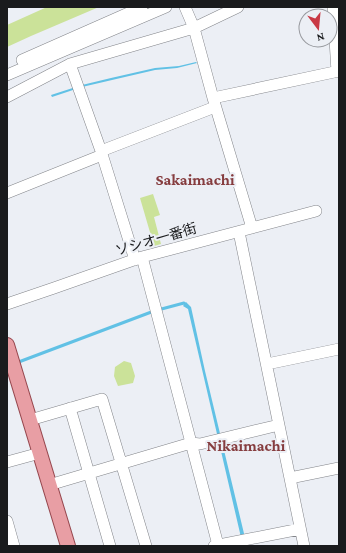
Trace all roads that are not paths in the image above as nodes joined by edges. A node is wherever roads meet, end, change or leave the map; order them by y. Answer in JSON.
{"nodes":[{"id":1,"x":142,"y":7,"type":"edge"},
{"id":2,"x":166,"y":7,"type":"edge"},
{"id":3,"x":186,"y":7,"type":"edge"},
{"id":4,"x":238,"y":7,"type":"edge"},
{"id":5,"x":333,"y":7,"type":"edge"},
{"id":6,"x":194,"y":28,"type":"junction"},
{"id":7,"x":70,"y":64,"type":"junction"},
{"id":8,"x":7,"y":67,"type":"edge"},
{"id":9,"x":338,"y":72,"type":"edge"},
{"id":10,"x":7,"y":75,"type":"edge"},
{"id":11,"x":7,"y":97,"type":"edge"},
{"id":12,"x":214,"y":102,"type":"junction"},
{"id":13,"x":101,"y":153,"type":"junction"},
{"id":14,"x":7,"y":193,"type":"edge"},
{"id":15,"x":316,"y":211,"type":"dead end"},
{"id":16,"x":252,"y":228,"type":"junction"},
{"id":17,"x":239,"y":232,"type":"junction"},
{"id":18,"x":138,"y":258,"type":"junction"},
{"id":19,"x":7,"y":304,"type":"edge"},
{"id":20,"x":7,"y":345,"type":"edge"},
{"id":21,"x":339,"y":349,"type":"edge"},
{"id":22,"x":267,"y":364,"type":"junction"},
{"id":23,"x":70,"y":408,"type":"junction"},
{"id":24,"x":30,"y":420,"type":"junction"},
{"id":25,"x":279,"y":425,"type":"junction"},
{"id":26,"x":192,"y":443,"type":"junction"},
{"id":27,"x":40,"y":453,"type":"junction"},
{"id":28,"x":7,"y":462,"type":"edge"},
{"id":29,"x":121,"y":464,"type":"junction"},
{"id":30,"x":339,"y":468,"type":"edge"},
{"id":31,"x":89,"y":474,"type":"junction"},
{"id":32,"x":290,"y":478,"type":"junction"},
{"id":33,"x":49,"y":485,"type":"junction"},
{"id":34,"x":7,"y":521,"type":"edge"},
{"id":35,"x":300,"y":529,"type":"junction"},
{"id":36,"x":216,"y":545,"type":"edge"},
{"id":37,"x":14,"y":546,"type":"edge"},
{"id":38,"x":68,"y":546,"type":"edge"},
{"id":39,"x":110,"y":546,"type":"edge"},
{"id":40,"x":146,"y":546,"type":"edge"},
{"id":41,"x":304,"y":546,"type":"edge"}],
"edges":[{"from":1,"to":8,"type":"street"},
{"from":2,"to":10,"type":"street"},
{"from":3,"to":6,"type":"street"},
{"from":4,"to":6,"type":"street"},
{"from":5,"to":9,"type":"street"},
{"from":6,"to":7,"type":"street"},
{"from":6,"to":12,"type":"street"},
{"from":7,"to":11,"type":"street"},
{"from":7,"to":13,"type":"street"},
{"from":9,"to":12,"type":"street"},
{"from":12,"to":13,"type":"street"},
{"from":12,"to":16,"type":"street"},
{"from":13,"to":14,"type":"street"},
{"from":13,"to":18,"type":"street"},
{"from":15,"to":16,"type":"street","name":"ソシオ一番街"},
{"from":16,"to":17,"type":"street","name":"ソシオ一番街"},
{"from":17,"to":18,"type":"street","name":"ソシオ一番街"},
{"from":17,"to":22,"type":"street"},
{"from":18,"to":19,"type":"street","name":"ソシオ一番街"},
{"from":18,"to":26,"type":"street"},
{"from":20,"to":24,"type":"main road"},
{"from":21,"to":22,"type":"street"},
{"from":22,"to":25,"type":"street"},
{"from":23,"to":24,"type":"street"},
{"from":23,"to":29,"type":"street"},
{"from":23,"to":31,"type":"street"},
{"from":24,"to":27,"type":"main road"},
{"from":25,"to":26,"type":"street"},
{"from":25,"to":32,"type":"street"},
{"from":26,"to":29,"type":"street"},
{"from":26,"to":36,"type":"street"},
{"from":27,"to":28,"type":"street"},
{"from":27,"to":33,"type":"main road"},
{"from":29,"to":31,"type":"street"},
{"from":29,"to":40,"type":"street"},
{"from":30,"to":32,"type":"street"},
{"from":31,"to":33,"type":"street"},
{"from":31,"to":39,"type":"street"},
{"from":32,"to":35,"type":"street"},
{"from":33,"to":38,"type":"main road"},
{"from":34,"to":37,"type":"street"},
{"from":35,"to":36,"type":"street"},
{"from":35,"to":41,"type":"street"}]}
